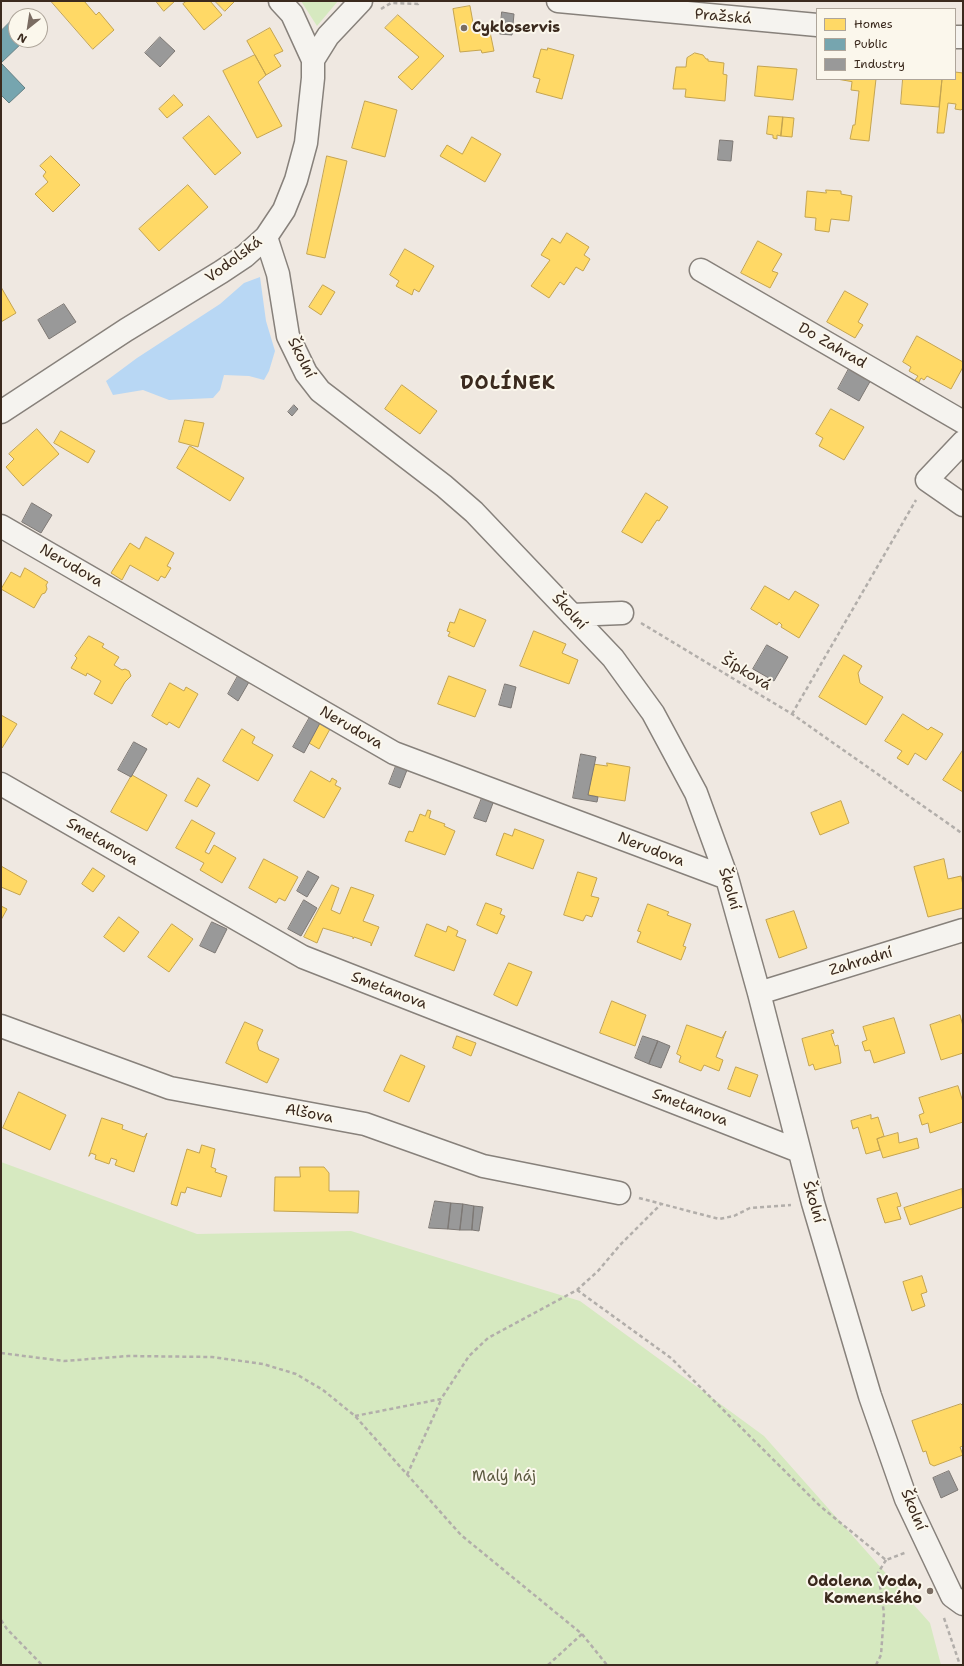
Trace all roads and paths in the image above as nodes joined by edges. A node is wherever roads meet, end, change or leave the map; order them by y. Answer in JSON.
{"nodes":[{"id":1,"x":280,"y":1,"type":"edge"},
{"id":2,"x":361,"y":1,"type":"edge"},
{"id":3,"x":558,"y":1,"type":"edge"},
{"id":4,"x":703,"y":8,"type":"edge"},
{"id":5,"x":816,"y":25,"type":"edge"},
{"id":6,"x":313,"y":60,"type":"junction"},
{"id":7,"x":266,"y":237,"type":"junction"},
{"id":8,"x":701,"y":270,"type":"dead end"},
{"id":9,"x":1,"y":412,"type":"edge"},
{"id":10,"x":963,"y":422,"type":"edge"},
{"id":11,"x":963,"y":442,"type":"edge"},
{"id":12,"x":927,"y":480,"type":"junction"},
{"id":13,"x":963,"y":505,"type":"edge"},
{"id":14,"x":1,"y":526,"type":"edge"},
{"id":15,"x":622,"y":613,"type":"joint"},
{"id":16,"x":572,"y":615,"type":"junction"},
{"id":17,"x":792,"y":714,"type":"junction"},
{"id":18,"x":1,"y":784,"type":"edge"},
{"id":19,"x":963,"y":834,"type":"edge"},
{"id":20,"x":727,"y":878,"type":"junction"},
{"id":21,"x":963,"y":930,"type":"edge"},
{"id":22,"x":759,"y":993,"type":"junction"},
{"id":23,"x":1,"y":1026,"type":"edge"},
{"id":24,"x":799,"y":1151,"type":"junction"},
{"id":25,"x":619,"y":1193,"type":"joint"},
{"id":26,"x":813,"y":1203,"type":"junction"},
{"id":27,"x":661,"y":1204,"type":"junction"},
{"id":28,"x":577,"y":1290,"type":"junction"},
{"id":29,"x":1,"y":1353,"type":"edge"},
{"id":30,"x":441,"y":1400,"type":"junction"},
{"id":31,"x":355,"y":1416,"type":"junction"},
{"id":32,"x":407,"y":1475,"type":"junction"},
{"id":33,"x":928,"y":1545,"type":"junction"},
{"id":34,"x":886,"y":1560,"type":"junction"},
{"id":35,"x":957,"y":1600,"type":"edge"},
{"id":36,"x":1,"y":1620,"type":"edge"},
{"id":37,"x":582,"y":1634,"type":"junction"},
{"id":38,"x":42,"y":1665,"type":"edge"},
{"id":39,"x":548,"y":1665,"type":"edge"},
{"id":40,"x":607,"y":1665,"type":"edge"},
{"id":41,"x":876,"y":1665,"type":"edge"},
{"id":42,"x":960,"y":1665,"type":"edge"}],
"edges":[{"from":1,"to":6,"type":"street"},
{"from":2,"to":6,"type":"street"},
{"from":3,"to":4,"type":"street","name":"Pražská"},
{"from":4,"to":5,"type":"street","name":"Pražská"},
{"from":6,"to":7,"type":"street","name":"Vodolská"},
{"from":7,"to":9,"type":"street","name":"Vodolská"},
{"from":7,"to":16,"type":"street","name":"Školní"},
{"from":8,"to":10,"type":"street","name":"Do Zahrad"},
{"from":11,"to":12,"type":"street"},
{"from":12,"to":13,"type":"street"},
{"from":12,"to":17,"type":"path"},
{"from":14,"to":20,"type":"street","name":"Nerudova"},
{"from":15,"to":16,"type":"street"},
{"from":15,"to":17,"type":"path","name":"Šípková"},
{"from":16,"to":20,"type":"street","name":"Školní"},
{"from":17,"to":19,"type":"path","name":"Šípková"},
{"from":18,"to":24,"type":"street","name":"Smetanova"},
{"from":20,"to":22,"type":"street","name":"Školní"},
{"from":21,"to":22,"type":"street","name":"Zahradní"},
{"from":22,"to":24,"type":"street","name":"Školní"},
{"from":23,"to":25,"type":"street","name":"Alšova"},
{"from":24,"to":26,"type":"street","name":"Školní"},
{"from":25,"to":27,"type":"path"},
{"from":26,"to":27,"type":"path"},
{"from":26,"to":33,"type":"street","name":"Školní"},
{"from":27,"to":28,"type":"path"},
{"from":28,"to":30,"type":"path"},
{"from":28,"to":34,"type":"path"},
{"from":29,"to":31,"type":"path"},
{"from":30,"to":31,"type":"path"},
{"from":30,"to":32,"type":"path"},
{"from":31,"to":32,"type":"path"},
{"from":32,"to":37,"type":"path"},
{"from":33,"to":34,"type":"path"},
{"from":33,"to":35,"type":"street","name":"Školní"},
{"from":34,"to":41,"type":"path"},
{"from":35,"to":42,"type":"path"},
{"from":36,"to":38,"type":"path"},
{"from":37,"to":39,"type":"path"},
{"from":37,"to":40,"type":"path"}]}
